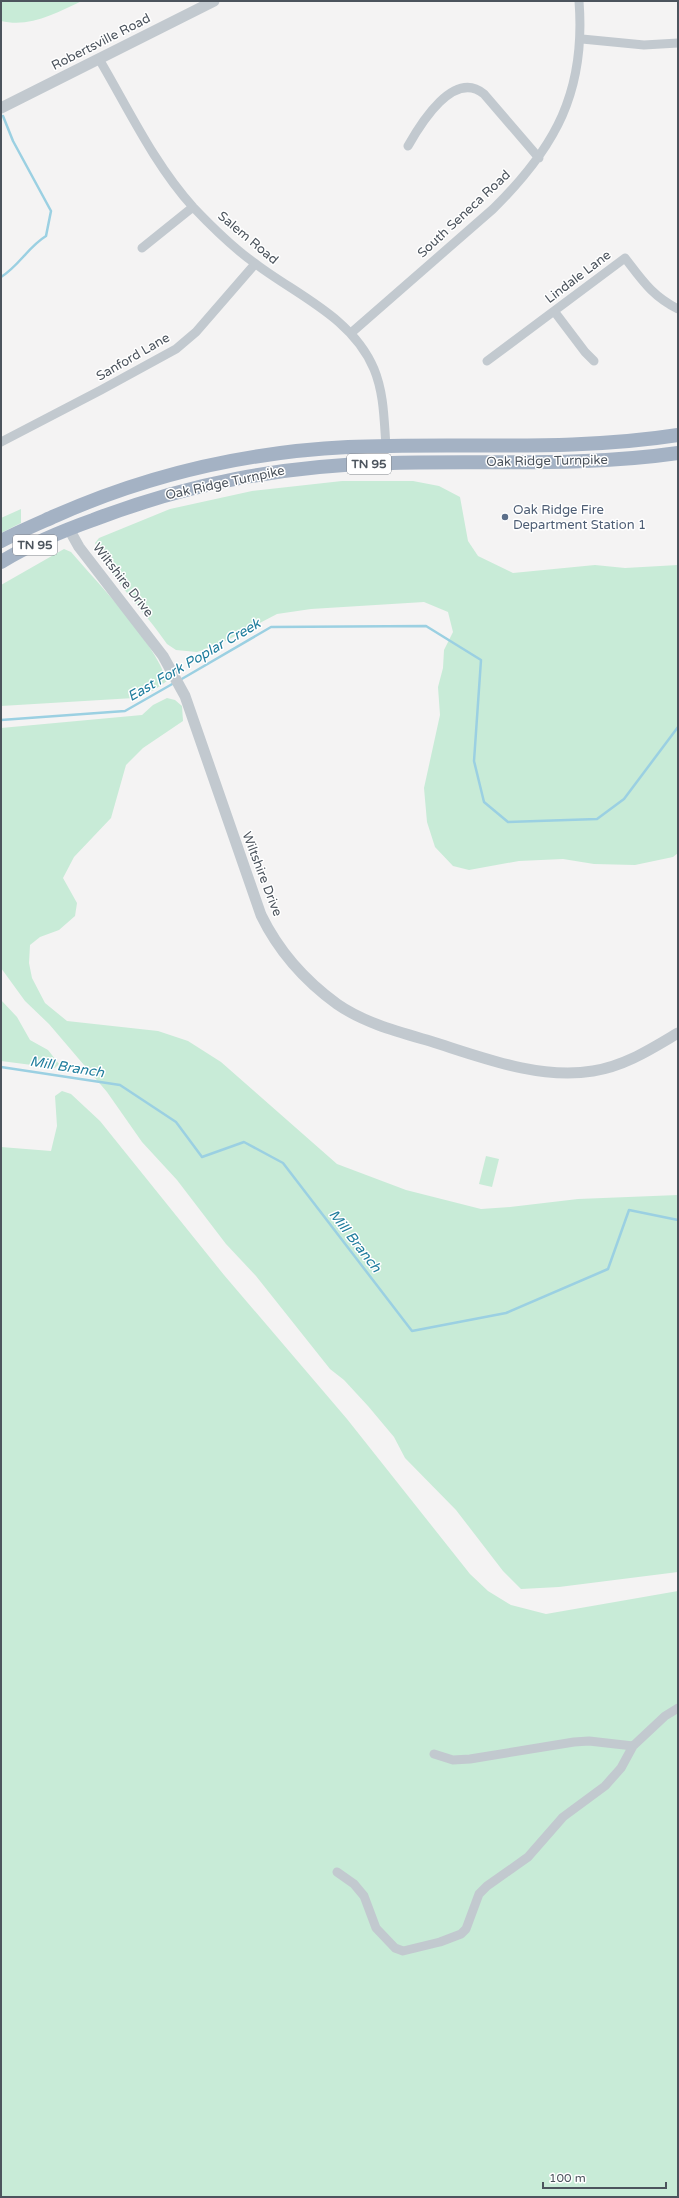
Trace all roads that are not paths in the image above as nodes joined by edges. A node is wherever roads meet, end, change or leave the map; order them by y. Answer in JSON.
{"nodes":[{"id":1,"x":214,"y":1,"type":"edge"},
{"id":2,"x":580,"y":1,"type":"edge"},
{"id":3,"x":582,"y":39,"type":"junction"},
{"id":4,"x":678,"y":43,"type":"edge"},
{"id":5,"x":99,"y":59,"type":"junction"},
{"id":6,"x":1,"y":108,"type":"edge"},
{"id":7,"x":408,"y":146,"type":"dead end"},
{"id":8,"x":539,"y":158,"type":"junction"},
{"id":9,"x":193,"y":207,"type":"junction"},
{"id":10,"x":142,"y":248,"type":"dead end"},
{"id":11,"x":256,"y":264,"type":"junction"},
{"id":12,"x":678,"y":309,"type":"edge"},
{"id":13,"x":554,"y":311,"type":"junction"},
{"id":14,"x":351,"y":333,"type":"junction"},
{"id":15,"x":487,"y":361,"type":"dead end"},
{"id":16,"x":594,"y":361,"type":"dead end"},
{"id":17,"x":678,"y":435,"type":"edge"},
{"id":18,"x":1,"y":442,"type":"edge"},
{"id":19,"x":495,"y":445,"type":"junction"},
{"id":20,"x":386,"y":446,"type":"junction"},
{"id":21,"x":678,"y":453,"type":"edge"},
{"id":22,"x":495,"y":462,"type":"junction"},
{"id":23,"x":386,"y":463,"type":"junction"},
{"id":24,"x":62,"y":513,"type":"junction"},
{"id":25,"x":69,"y":529,"type":"junction"},
{"id":26,"x":1,"y":542,"type":"edge"},
{"id":27,"x":1,"y":562,"type":"edge"},
{"id":28,"x":678,"y":1033,"type":"edge"},
{"id":29,"x":678,"y":1708,"type":"edge"},
{"id":30,"x":633,"y":1746,"type":"junction"},
{"id":31,"x":434,"y":1754,"type":"dead end"},
{"id":32,"x":337,"y":1872,"type":"dead end"}],
"edges":[{"from":1,"to":5,"type":"street","name":"Robertsville Road"},
{"from":2,"to":3,"type":"street","name":"South Seneca Road"},
{"from":3,"to":4,"type":"street"},
{"from":3,"to":8,"type":"street","name":"South Seneca Road"},
{"from":5,"to":6,"type":"street","name":"Robertsville Road"},
{"from":5,"to":9,"type":"street","name":"Salem Road"},
{"from":7,"to":8,"type":"street"},
{"from":8,"to":14,"type":"street","name":"South Seneca Road"},
{"from":9,"to":10,"type":"street"},
{"from":9,"to":11,"type":"street","name":"Salem Road"},
{"from":11,"to":14,"type":"street","name":"Salem Road"},
{"from":11,"to":18,"type":"street","name":"Sanford Lane"},
{"from":12,"to":13,"type":"street","name":"Lindale Lane"},
{"from":13,"to":15,"type":"street","name":"Lindale Lane"},
{"from":13,"to":16,"type":"street"},
{"from":14,"to":20,"type":"street","name":"Salem Road"},
{"from":17,"to":19,"type":"highway","name":"Oak Ridge Turnpike","number":"TN 95"},
{"from":19,"to":20,"type":"highway","name":"Oak Ridge Turnpike","number":"TN 95"},
{"from":19,"to":22,"type":"highway"},
{"from":20,"to":23,"type":"highway"},
{"from":20,"to":24,"type":"highway","name":"Oak Ridge Turnpike","number":"TN 95"},
{"from":21,"to":22,"type":"highway","name":"Oak Ridge Turnpike","number":"TN 95"},
{"from":22,"to":23,"type":"highway","name":"Oak Ridge Turnpike","number":"TN 95"},
{"from":23,"to":25,"type":"highway","name":"Oak Ridge Turnpike","number":"TN 95"},
{"from":24,"to":25,"type":"highway"},
{"from":24,"to":26,"type":"highway","name":"Oak Ridge Turnpike","number":"TN 95"},
{"from":25,"to":27,"type":"highway","name":"Oak Ridge Turnpike","number":"TN 95"},
{"from":25,"to":28,"type":"street","name":"Wiltshire Drive"},
{"from":29,"to":30,"type":"street"},
{"from":30,"to":31,"type":"street"},
{"from":30,"to":32,"type":"street"}]}
